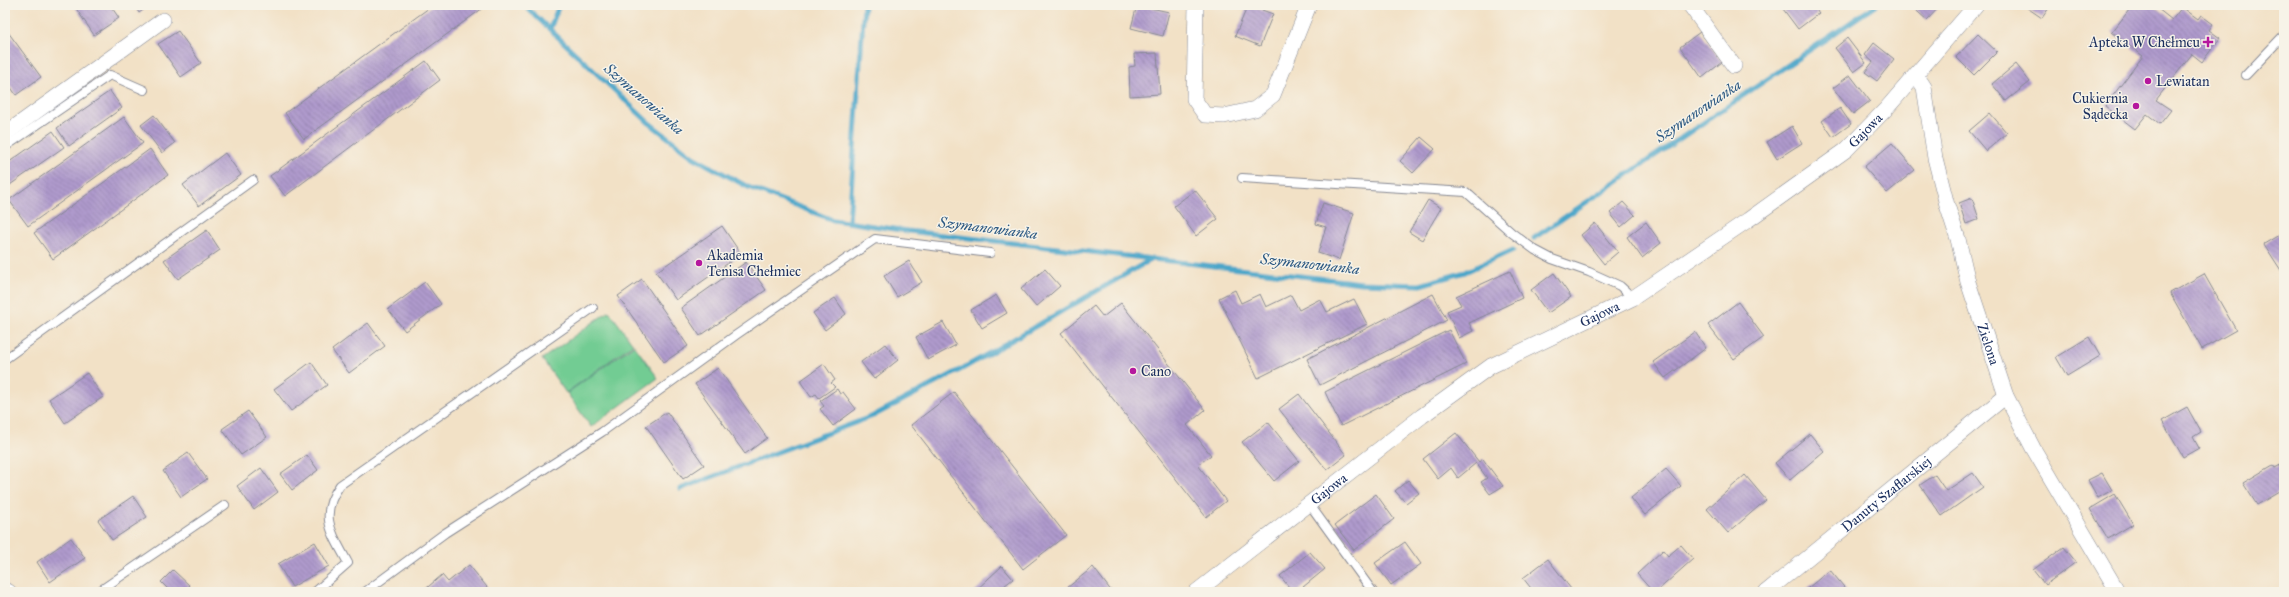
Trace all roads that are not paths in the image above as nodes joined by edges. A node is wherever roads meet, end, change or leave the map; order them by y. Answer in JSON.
{"nodes":[{"id":1,"x":1196,"y":5,"type":"edge"},
{"id":2,"x":1309,"y":5,"type":"edge"},
{"id":3,"x":1690,"y":5,"type":"edge"},
{"id":4,"x":1976,"y":5,"type":"edge"},
{"id":5,"x":163,"y":20,"type":"dead end"},
{"id":6,"x":2284,"y":35,"type":"edge"},
{"id":7,"x":1734,"y":66,"type":"dead end"},
{"id":8,"x":1916,"y":75,"type":"junction"},
{"id":9,"x":2246,"y":75,"type":"dead end"},
{"id":10,"x":144,"y":90,"type":"dead end"},
{"id":11,"x":5,"y":134,"type":"edge"},
{"id":12,"x":5,"y":147,"type":"edge"},
{"id":13,"x":1242,"y":178,"type":"dead end"},
{"id":14,"x":253,"y":180,"type":"dead end"},
{"id":15,"x":990,"y":253,"type":"dead end"},
{"id":16,"x":1633,"y":298,"type":"junction"},
{"id":17,"x":593,"y":308,"type":"dead end"},
{"id":18,"x":5,"y":359,"type":"edge"},
{"id":19,"x":2006,"y":396,"type":"junction"},
{"id":20,"x":225,"y":505,"type":"dead end"},
{"id":21,"x":1310,"y":505,"type":"junction"},
{"id":22,"x":5,"y":590,"type":"edge"},
{"id":23,"x":1198,"y":591,"type":"edge"},
{"id":24,"x":9,"y":592,"type":"edge"},
{"id":25,"x":98,"y":592,"type":"edge"},
{"id":26,"x":315,"y":592,"type":"edge"},
{"id":27,"x":365,"y":592,"type":"edge"},
{"id":28,"x":1373,"y":592,"type":"edge"},
{"id":29,"x":1766,"y":592,"type":"edge"},
{"id":30,"x":2118,"y":592,"type":"edge"}],
"edges":[{"from":1,"to":2,"type":"street"},
{"from":3,"to":7,"type":"street"},
{"from":4,"to":8,"type":"street","name":"Gajowa"},
{"from":5,"to":11,"type":"street"},
{"from":6,"to":9,"type":"lane"},
{"from":8,"to":16,"type":"street","name":"Gajowa"},
{"from":8,"to":19,"type":"street","name":"Zielona"},
{"from":10,"to":12,"type":"lane"},
{"from":13,"to":16,"type":"lane"},
{"from":14,"to":18,"type":"lane"},
{"from":15,"to":27,"type":"lane"},
{"from":16,"to":21,"type":"street","name":"Gajowa"},
{"from":17,"to":26,"type":"lane"},
{"from":19,"to":29,"type":"street","name":"Danuty Szaflarskiej"},
{"from":19,"to":30,"type":"street","name":"Zielona"},
{"from":20,"to":25,"type":"lane"},
{"from":21,"to":23,"type":"street","name":"Gajowa"},
{"from":21,"to":28,"type":"lane"},
{"from":22,"to":24,"type":"street"}]}
